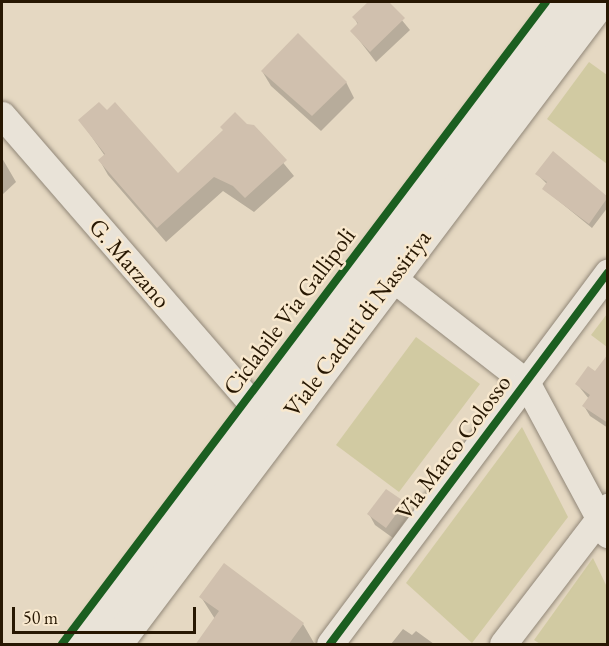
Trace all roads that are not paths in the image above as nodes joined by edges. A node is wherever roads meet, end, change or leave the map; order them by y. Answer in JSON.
{"nodes":[{"id":1,"x":566,"y":2,"type":"edge"},
{"id":2,"x":598,"y":2,"type":"edge"},
{"id":3,"x":2,"y":115,"type":"edge"},
{"id":4,"x":608,"y":273,"type":"edge"},
{"id":5,"x":391,"y":277,"type":"junction"},
{"id":6,"x":526,"y":382,"type":"junction"},
{"id":7,"x":258,"y":411,"type":"junction"},
{"id":8,"x":605,"y":520,"type":"edge"},
{"id":9,"x":83,"y":645,"type":"edge"},
{"id":10,"x":115,"y":645,"type":"edge"},
{"id":11,"x":330,"y":645,"type":"edge"},
{"id":12,"x":503,"y":645,"type":"edge"}],
"edges":[{"from":1,"to":7,"type":"main road","name":"Viale Caduti di Nassiriya"},
{"from":2,"to":5,"type":"main road","name":"Viale Caduti di Nassiriya"},
{"from":3,"to":7,"type":"street","name":"G. Marzano"},
{"from":4,"to":6,"type":"street","name":"Via Marco Colosso"},
{"from":5,"to":6,"type":"street"},
{"from":5,"to":10,"type":"main road","name":"Viale Caduti di Nassiriya"},
{"from":6,"to":8,"type":"street"},
{"from":6,"to":11,"type":"street","name":"Via Marco Colosso"},
{"from":7,"to":9,"type":"main road","name":"Viale Caduti di Nassiriya"},
{"from":8,"to":12,"type":"street"}]}
